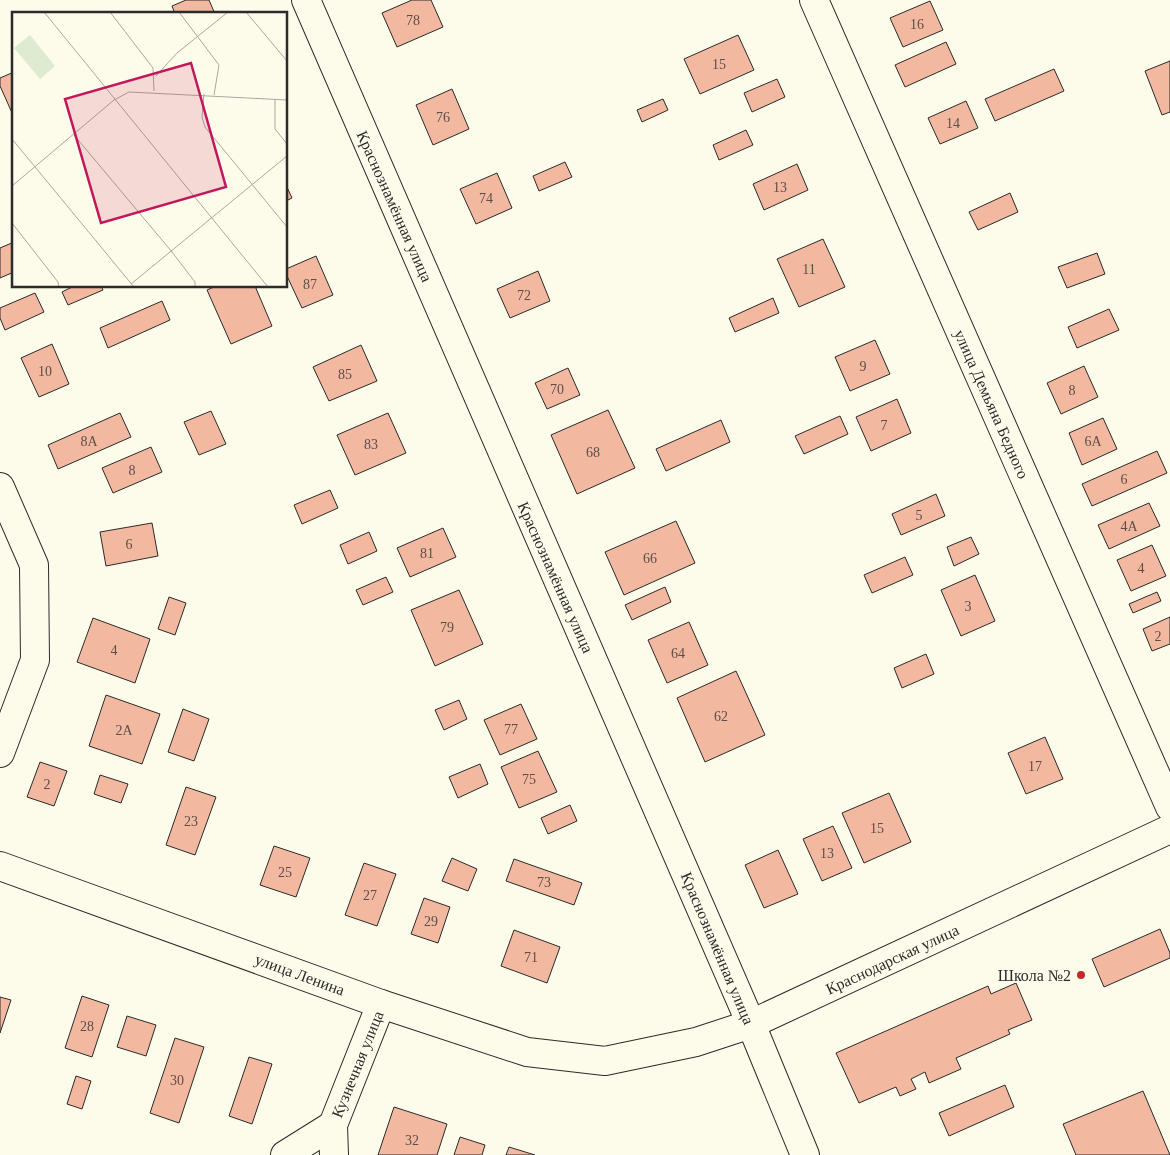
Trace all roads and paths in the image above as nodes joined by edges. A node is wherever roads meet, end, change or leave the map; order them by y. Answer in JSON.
{"nodes":[{"id":1,"x":306,"y":0,"type":"edge"},
{"id":2,"x":814,"y":0,"type":"edge"},
{"id":3,"x":0,"y":487,"type":"edge"},
{"id":4,"x":0,"y":752,"type":"edge"},
{"id":5,"x":1170,"y":807,"type":"edge"},
{"id":6,"x":1170,"y":829,"type":"edge"},
{"id":7,"x":0,"y":866,"type":"edge"},
{"id":8,"x":381,"y":1004,"type":"junction"},
{"id":9,"x":751,"y":1024,"type":"junction"},
{"id":10,"x":605,"y":1061,"type":"joint"},
{"id":11,"x":333,"y":1125,"type":"junction"},
{"id":12,"x":285,"y":1155,"type":"edge"},
{"id":13,"x":334,"y":1155,"type":"edge"},
{"id":14,"x":805,"y":1155,"type":"edge"}],
"edges":[{"from":1,"to":9,"type":"street","name":"Краснознамённая улица"},
{"from":2,"to":5,"type":"street","name":"улица Демьяна Бедного"},
{"from":3,"to":4,"type":"street"},
{"from":6,"to":9,"type":"street","name":"Краснодарская улица"},
{"from":7,"to":8,"type":"street","name":"улица Ленина"},
{"from":8,"to":10,"type":"street","name":"улица Ленина"},
{"from":8,"to":11,"type":"street","name":"Кузнечная улица"},
{"from":9,"to":10,"type":"street","name":"Краснодарская улица"},
{"from":9,"to":14,"type":"street","name":"Краснознамённая улица"},
{"from":11,"to":12,"type":"street"},
{"from":11,"to":13,"type":"street","name":"Кузнечная улица"}]}
